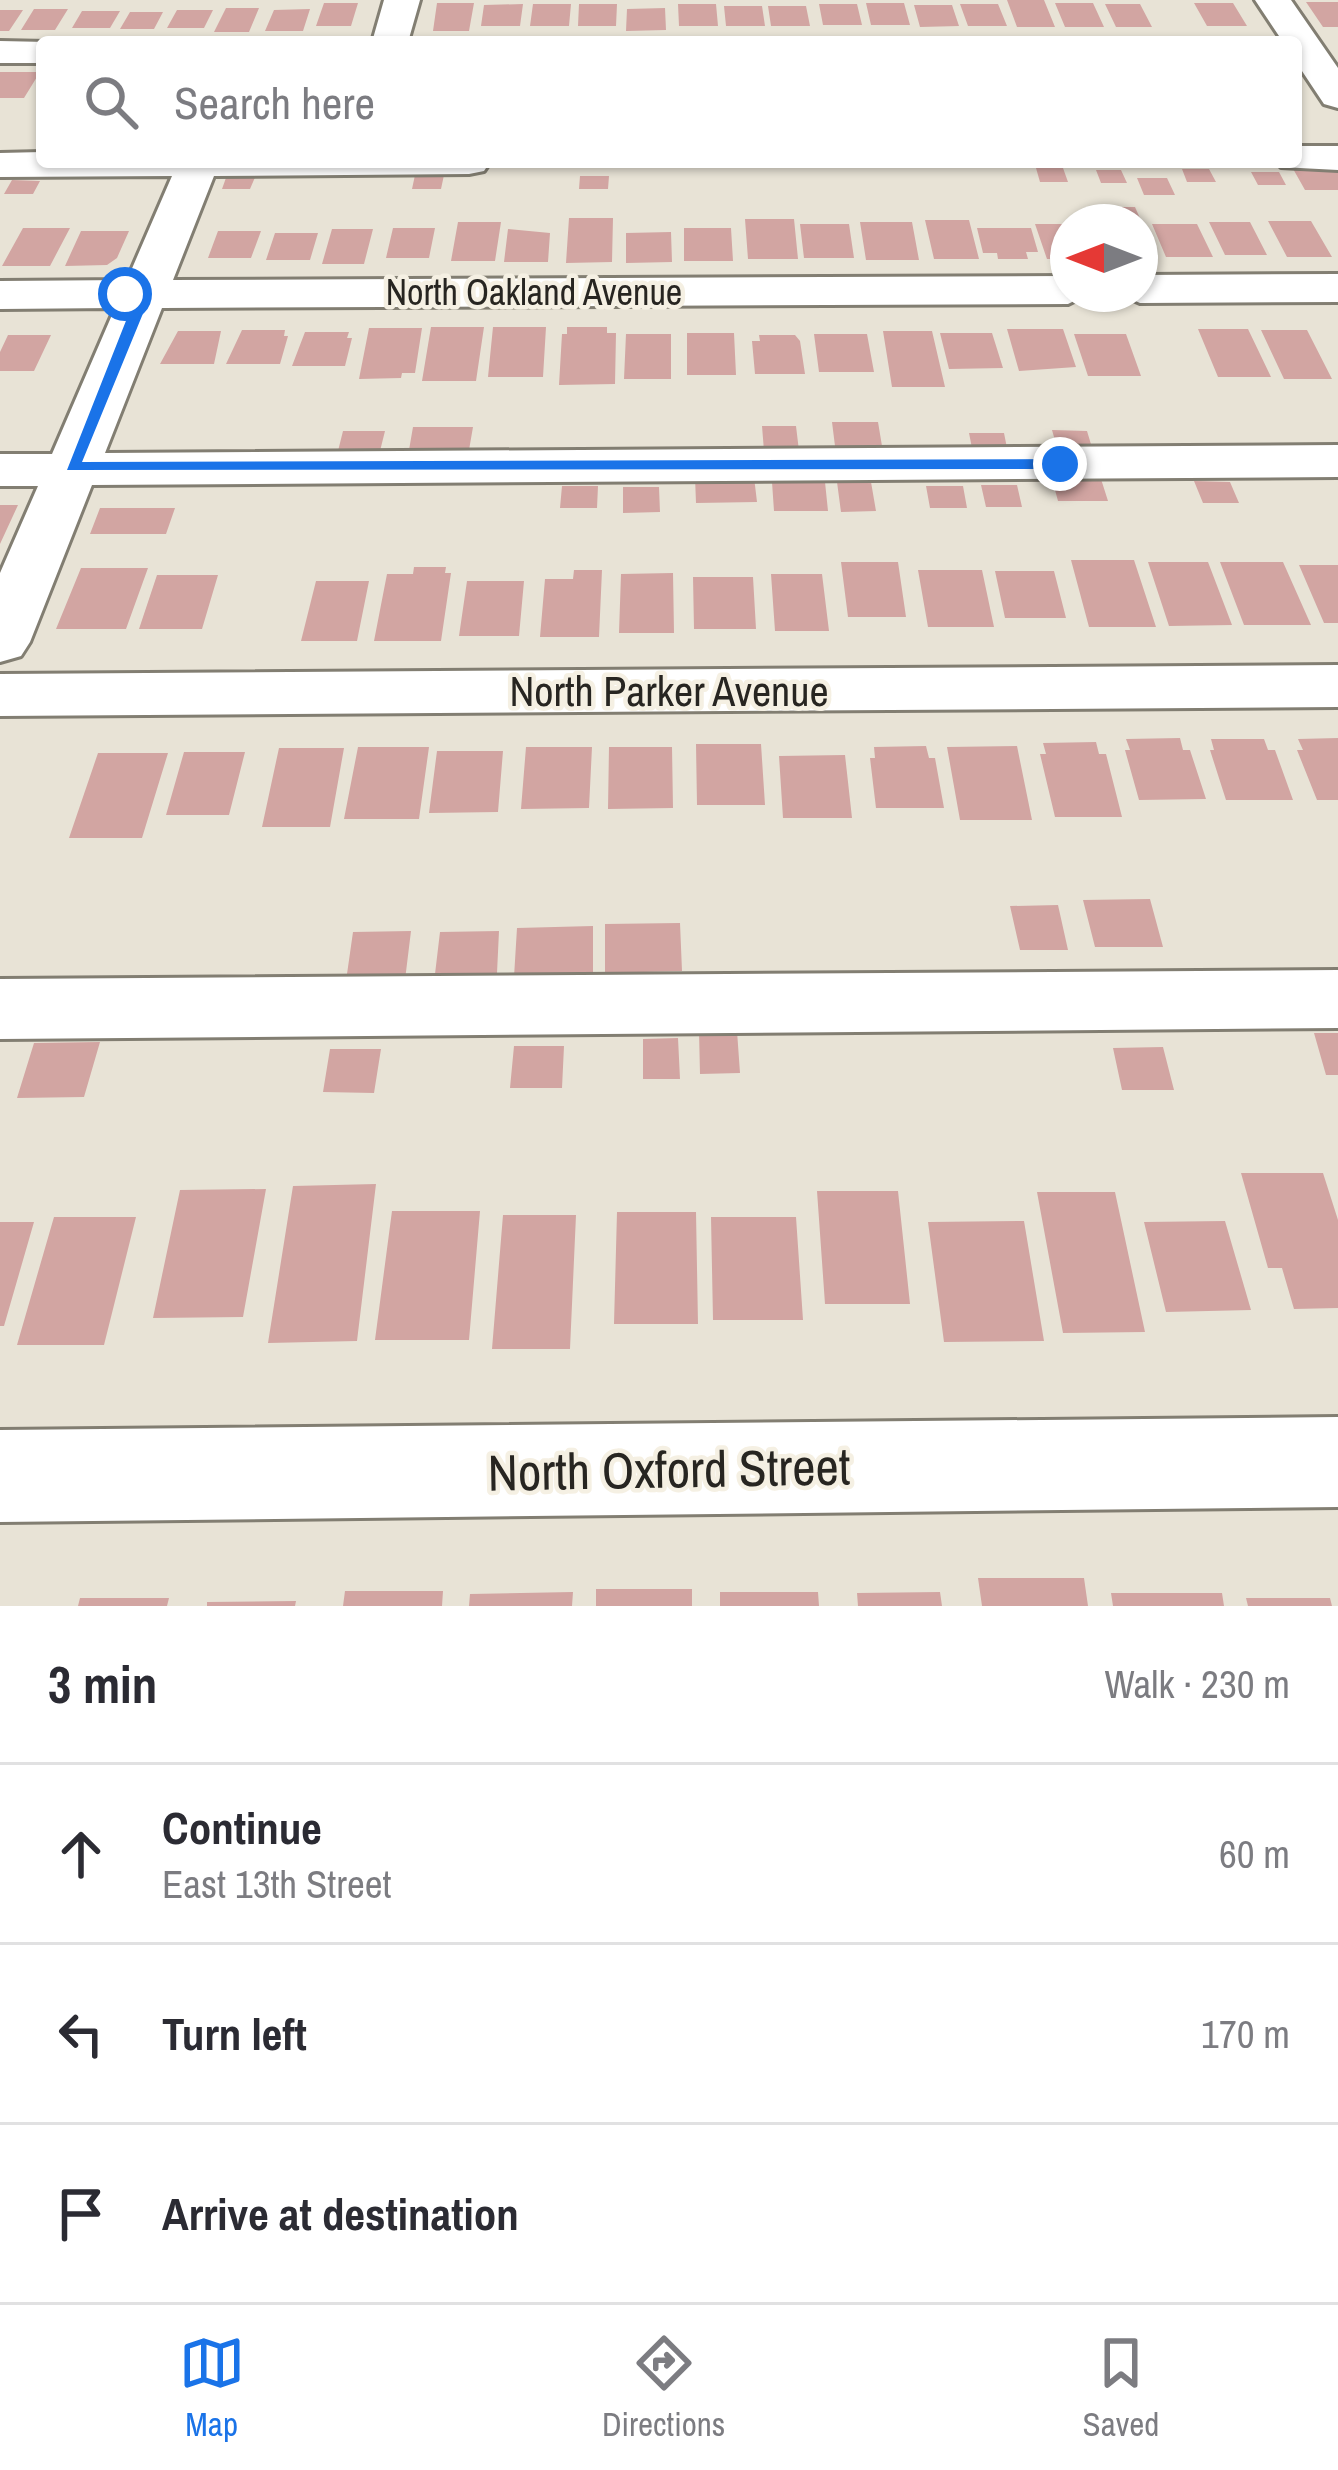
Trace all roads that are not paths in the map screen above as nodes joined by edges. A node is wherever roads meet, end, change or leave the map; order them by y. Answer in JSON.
{"nodes":[{"id":1,"x":402,"y":0,"type":"edge"},
{"id":2,"x":1273,"y":0,"type":"edge"},
{"id":3,"x":392,"y":36,"type":"edge"},
{"id":4,"x":1313,"y":48,"type":"edge"},
{"id":5,"x":0,"y":52,"type":"edge"},
{"id":6,"x":36,"y":52,"type":"edge"},
{"id":7,"x":1338,"y":96,"type":"edge"},
{"id":8,"x":1302,"y":158,"type":"edge"},
{"id":9,"x":1338,"y":158,"type":"edge"},
{"id":10,"x":0,"y":165,"type":"edge"},
{"id":11,"x":36,"y":165,"type":"edge"},
{"id":12,"x":196,"y":168,"type":"edge"},
{"id":13,"x":1338,"y":288,"type":"edge"},
{"id":14,"x":1158,"y":289,"type":"edge"},
{"id":15,"x":1050,"y":290,"type":"edge"},
{"id":16,"x":144,"y":294,"type":"junction"},
{"id":17,"x":0,"y":295,"type":"edge"},
{"id":18,"x":1338,"y":461,"type":"edge"},
{"id":19,"x":73,"y":467,"type":"junction"},
{"id":20,"x":0,"y":470,"type":"edge"},
{"id":21,"x":0,"y":642,"type":"edge"},
{"id":22,"x":1338,"y":686,"type":"edge"},
{"id":23,"x":0,"y":695,"type":"edge"},
{"id":24,"x":1338,"y":999,"type":"edge"},
{"id":25,"x":0,"y":1010,"type":"edge"},
{"id":26,"x":1338,"y":1462,"type":"edge"},
{"id":27,"x":0,"y":1476,"type":"edge"}],
"edges":[{"from":1,"to":3,"type":"street"},
{"from":2,"to":4,"type":"street"},
{"from":4,"to":7,"type":"street"},
{"from":5,"to":6,"type":"street"},
{"from":8,"to":9,"type":"street"},
{"from":10,"to":11,"type":"street"},
{"from":12,"to":16,"type":"street"},
{"from":13,"to":14,"type":"street"},
{"from":15,"to":16,"type":"street","name":"North Oakland Avenue"},
{"from":16,"to":17,"type":"street","name":"North Oakland Avenue"},
{"from":16,"to":19,"type":"street"},
{"from":18,"to":19,"type":"street"},
{"from":19,"to":20,"type":"street"},
{"from":19,"to":21,"type":"street"},
{"from":22,"to":23,"type":"street","name":"North Parker Avenue"},
{"from":24,"to":25,"type":"street"},
{"from":26,"to":27,"type":"street","name":"North Oxford Street"}]}
